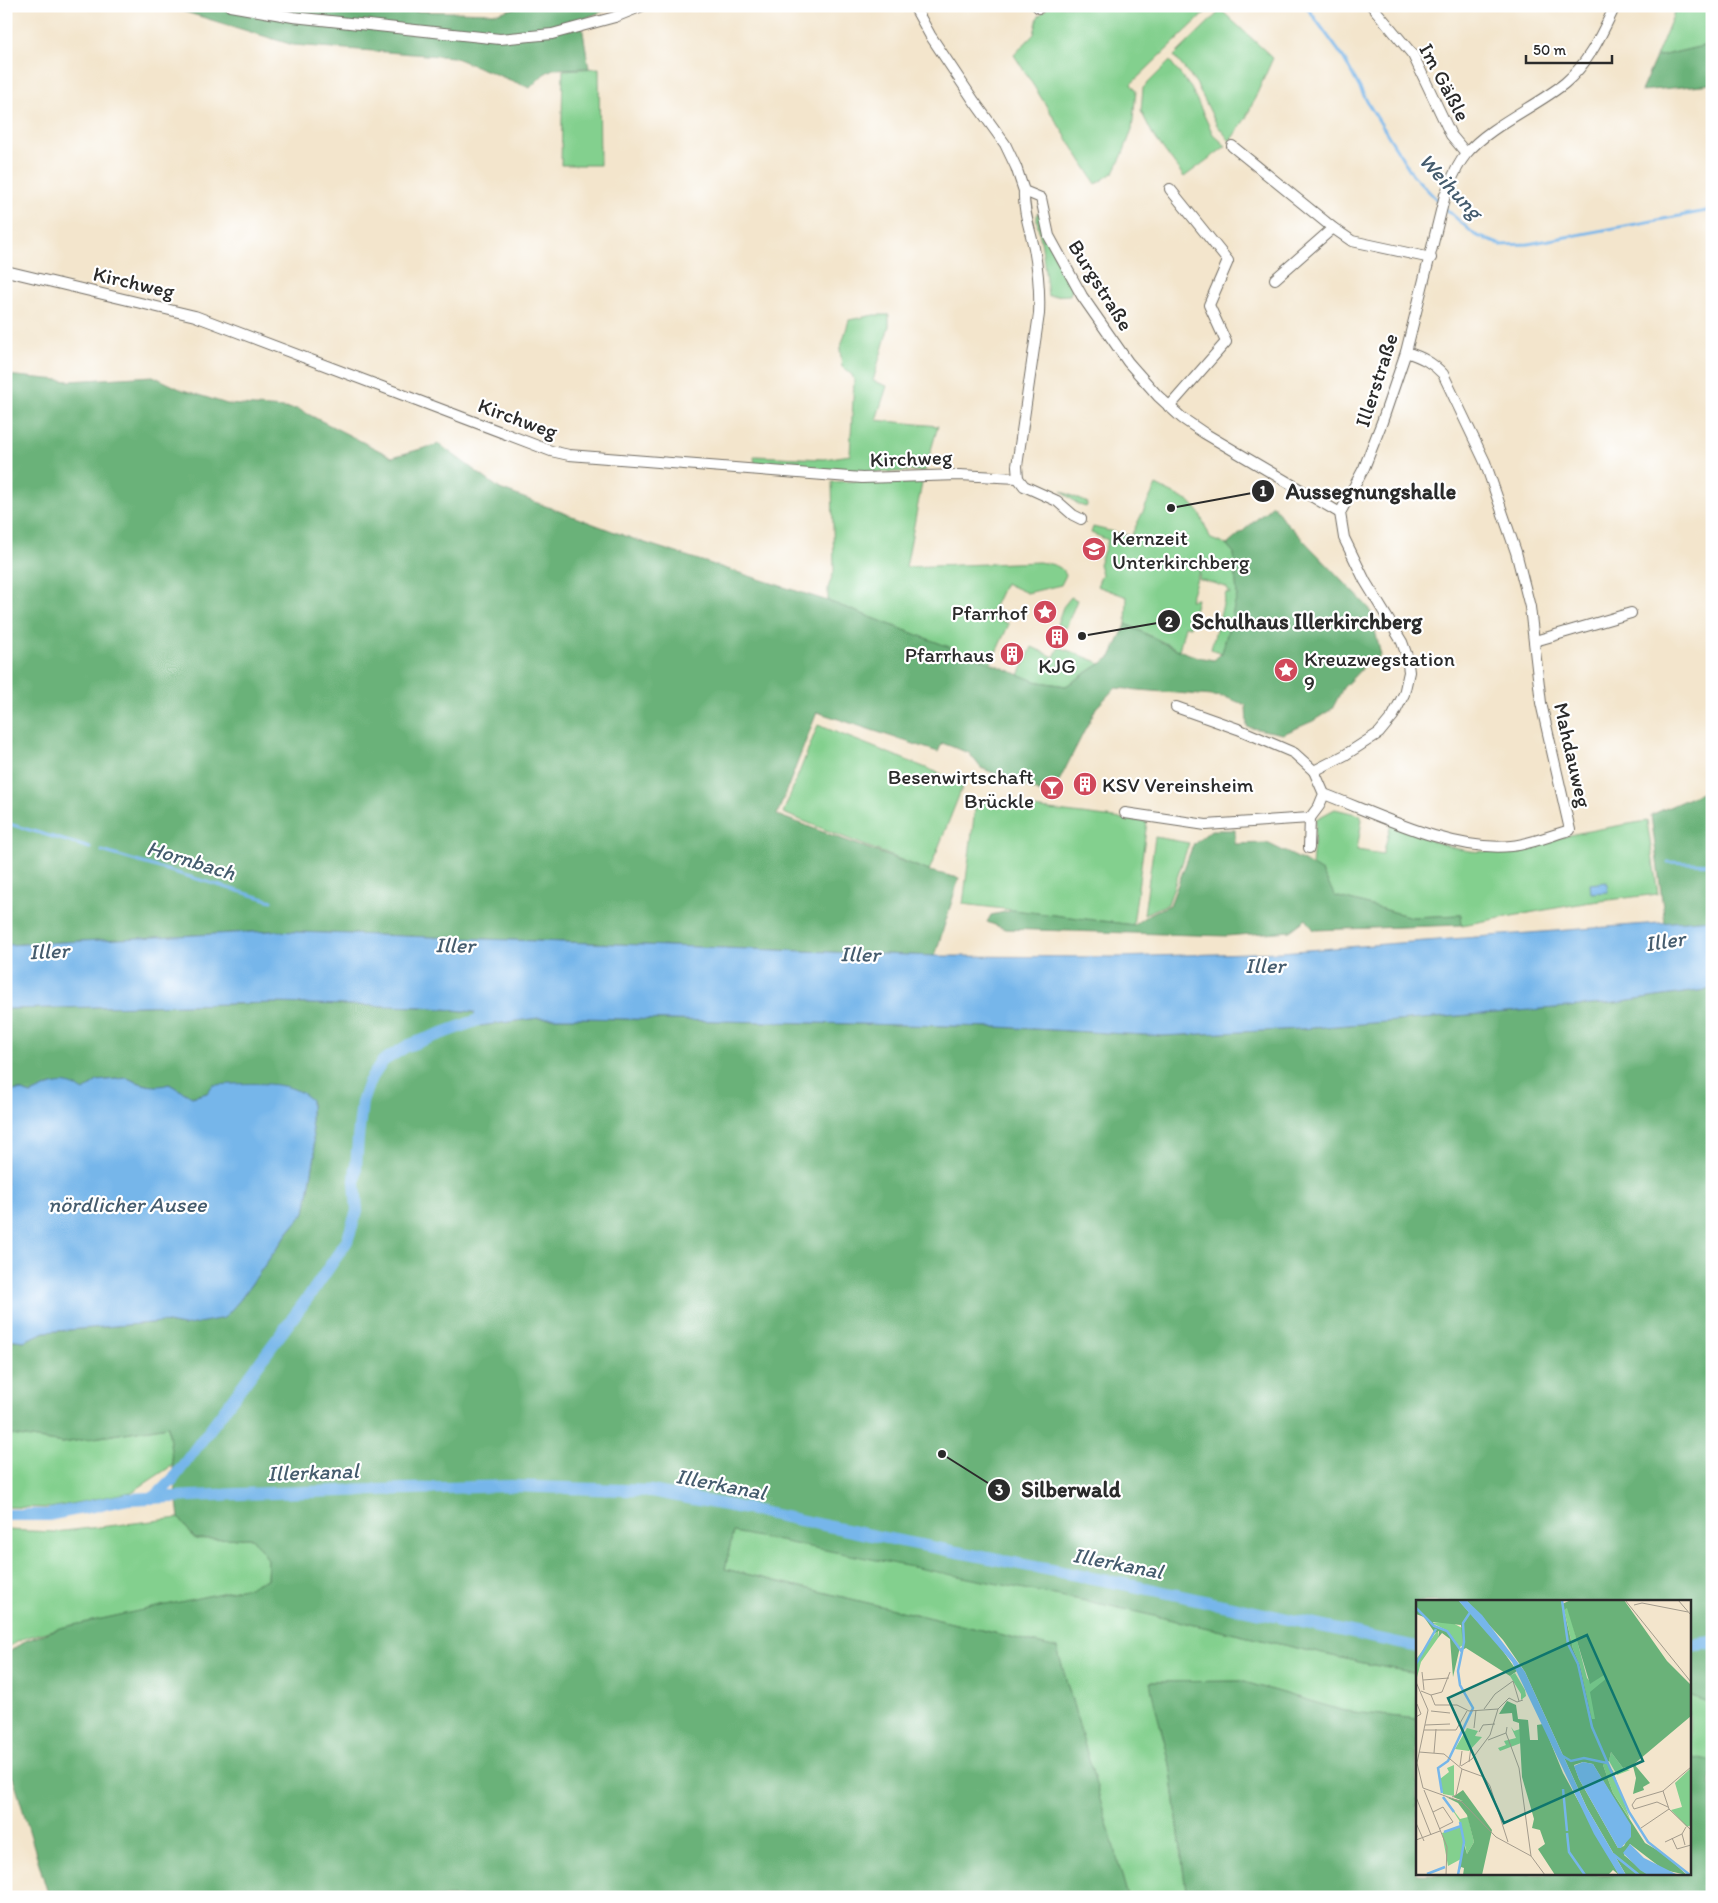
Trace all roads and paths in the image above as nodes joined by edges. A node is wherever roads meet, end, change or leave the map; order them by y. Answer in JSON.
{"nodes":[{"id":1,"x":230,"y":6,"type":"edge"},
{"id":2,"x":642,"y":6,"type":"edge"},
{"id":3,"x":914,"y":6,"type":"edge"},
{"id":4,"x":1372,"y":6,"type":"edge"},
{"id":5,"x":1615,"y":6,"type":"edge"},
{"id":6,"x":1232,"y":146,"type":"dead end"},
{"id":7,"x":1466,"y":153,"type":"junction"},
{"id":8,"x":1170,"y":189,"type":"dead end"},
{"id":9,"x":1024,"y":191,"type":"junction"},
{"id":10,"x":1333,"y":228,"type":"junction"},
{"id":11,"x":1431,"y":258,"type":"junction"},
{"id":12,"x":6,"y":271,"type":"edge"},
{"id":13,"x":1275,"y":279,"type":"dead end"},
{"id":14,"x":1406,"y":352,"type":"junction"},
{"id":15,"x":1171,"y":405,"type":"junction"},
{"id":16,"x":1018,"y":478,"type":"junction"},
{"id":17,"x":1340,"y":513,"type":"junction"},
{"id":18,"x":1081,"y":519,"type":"dead end"},
{"id":19,"x":1631,"y":613,"type":"dead end"},
{"id":20,"x":1534,"y":641,"type":"junction"},
{"id":21,"x":1176,"y":707,"type":"dead end"},
{"id":22,"x":1314,"y":771,"type":"junction"},
{"id":23,"x":1324,"y":794,"type":"junction"},
{"id":24,"x":1125,"y":813,"type":"dead end"},
{"id":25,"x":1310,"y":818,"type":"junction"},
{"id":26,"x":1309,"y":848,"type":"dead end"}],
"edges":[{"from":1,"to":2,"type":"street"},
{"from":3,"to":9,"type":"street"},
{"from":4,"to":7,"type":"street","name":"Im Gäßle"},
{"from":5,"to":7,"type":"street","name":"Illerstraße"},
{"from":6,"to":10,"type":"street"},
{"from":7,"to":11,"type":"street","name":"Illerstraße"},
{"from":8,"to":15,"type":"street"},
{"from":9,"to":15,"type":"street","name":"Burgstraße"},
{"from":9,"to":16,"type":"street"},
{"from":10,"to":11,"type":"street"},
{"from":10,"to":13,"type":"street"},
{"from":11,"to":14,"type":"street","name":"Illerstraße"},
{"from":12,"to":16,"type":"street","name":"Kirchweg"},
{"from":14,"to":17,"type":"street","name":"Illerstraße"},
{"from":14,"to":20,"type":"street","name":"Mahdauweg"},
{"from":15,"to":17,"type":"street","name":"Burgstraße"},
{"from":16,"to":18,"type":"street"},
{"from":17,"to":22,"type":"street"},
{"from":19,"to":20,"type":"street"},
{"from":20,"to":23,"type":"street","name":"Mahdauweg"},
{"from":21,"to":22,"type":"street"},
{"from":22,"to":23,"type":"street"},
{"from":23,"to":25,"type":"street"},
{"from":24,"to":25,"type":"street"},
{"from":25,"to":26,"type":"street"}]}
